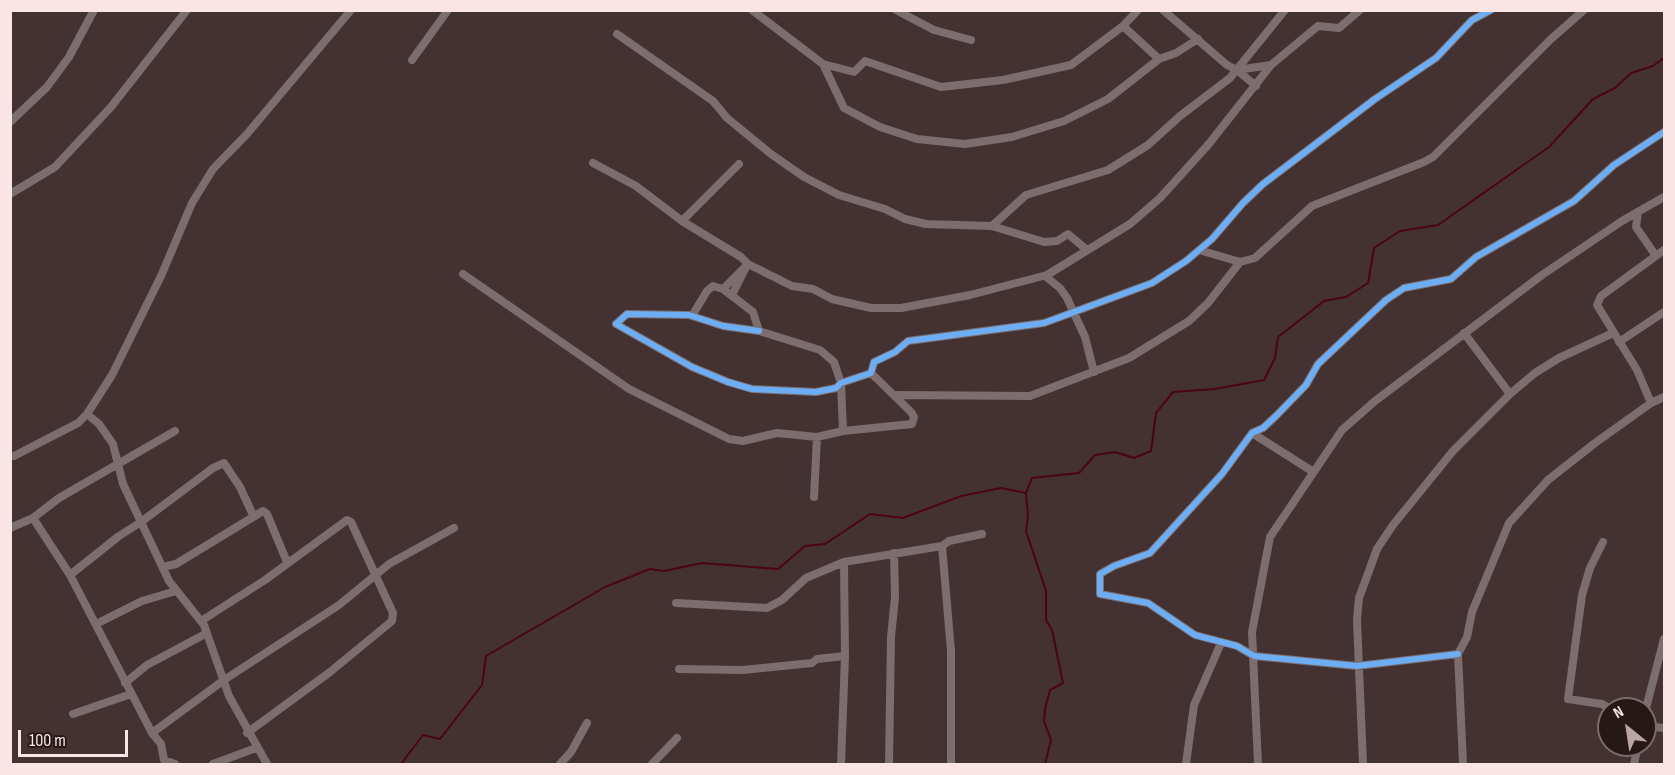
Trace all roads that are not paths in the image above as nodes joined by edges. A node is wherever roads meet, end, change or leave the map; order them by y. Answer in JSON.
{"nodes":[{"id":1,"x":94,"y":10,"type":"edge"},
{"id":2,"x":187,"y":10,"type":"edge"},
{"id":3,"x":351,"y":10,"type":"edge"},
{"id":4,"x":448,"y":10,"type":"edge"},
{"id":5,"x":752,"y":10,"type":"edge"},
{"id":6,"x":896,"y":10,"type":"edge"},
{"id":7,"x":1163,"y":10,"type":"edge"},
{"id":8,"x":1285,"y":10,"type":"edge"},
{"id":9,"x":1360,"y":10,"type":"edge"},
{"id":10,"x":1491,"y":10,"type":"edge"},
{"id":11,"x":1584,"y":10,"type":"edge"},
{"id":12,"x":1137,"y":11,"type":"edge"},
{"id":13,"x":1123,"y":26,"type":"junction"},
{"id":14,"x":617,"y":34,"type":"dead end"},
{"id":15,"x":1198,"y":39,"type":"junction"},
{"id":16,"x":971,"y":40,"type":"dead end"},
{"id":17,"x":1159,"y":59,"type":"junction"},
{"id":18,"x":412,"y":60,"type":"dead end"},
{"id":19,"x":823,"y":64,"type":"junction"},
{"id":20,"x":1271,"y":65,"type":"junction"},
{"id":21,"x":1237,"y":70,"type":"junction"},
{"id":22,"x":1256,"y":86,"type":"junction"},
{"id":23,"x":10,"y":122,"type":"edge"},
{"id":24,"x":1665,"y":132,"type":"edge"},
{"id":25,"x":593,"y":163,"type":"dead end"},
{"id":26,"x":740,"y":164,"type":"dead end"},
{"id":27,"x":10,"y":194,"type":"edge"},
{"id":28,"x":1665,"y":197,"type":"edge"},
{"id":29,"x":1638,"y":212,"type":"junction"},
{"id":30,"x":682,"y":221,"type":"junction"},
{"id":31,"x":992,"y":226,"type":"junction"},
{"id":32,"x":1087,"y":250,"type":"junction"},
{"id":33,"x":1199,"y":250,"type":"junction"},
{"id":34,"x":1665,"y":250,"type":"edge"},
{"id":35,"x":1656,"y":256,"type":"junction"},
{"id":36,"x":1240,"y":262,"type":"junction"},
{"id":37,"x":748,"y":264,"type":"junction"},
{"id":38,"x":463,"y":274,"type":"dead end"},
{"id":39,"x":1046,"y":276,"type":"junction"},
{"id":40,"x":723,"y":289,"type":"junction"},
{"id":41,"x":732,"y":295,"type":"junction"},
{"id":42,"x":1074,"y":312,"type":"junction"},
{"id":43,"x":1665,"y":312,"type":"edge"},
{"id":44,"x":692,"y":316,"type":"junction"},
{"id":45,"x":759,"y":331,"type":"junction"},
{"id":46,"x":1464,"y":333,"type":"junction"},
{"id":47,"x":1614,"y":333,"type":"junction"},
{"id":48,"x":1619,"y":342,"type":"junction"},
{"id":49,"x":1094,"y":372,"type":"junction"},
{"id":50,"x":871,"y":373,"type":"junction"},
{"id":51,"x":841,"y":383,"type":"junction"},
{"id":52,"x":1510,"y":394,"type":"junction"},
{"id":53,"x":897,"y":395,"type":"junction"},
{"id":54,"x":1665,"y":397,"type":"edge"},
{"id":55,"x":1651,"y":403,"type":"junction"},
{"id":56,"x":87,"y":414,"type":"junction"},
{"id":57,"x":175,"y":431,"type":"dead end"},
{"id":58,"x":843,"y":431,"type":"junction"},
{"id":59,"x":1252,"y":433,"type":"junction"},
{"id":60,"x":817,"y":437,"type":"junction"},
{"id":61,"x":14,"y":456,"type":"dead end"},
{"id":62,"x":117,"y":463,"type":"junction"},
{"id":63,"x":1312,"y":471,"type":"junction"},
{"id":64,"x":814,"y":497,"type":"dead end"},
{"id":65,"x":253,"y":515,"type":"junction"},
{"id":66,"x":33,"y":518,"type":"junction"},
{"id":67,"x":141,"y":522,"type":"junction"},
{"id":68,"x":10,"y":528,"type":"edge"},
{"id":69,"x":454,"y":528,"type":"dead end"},
{"id":70,"x":982,"y":534,"type":"dead end"},
{"id":71,"x":1604,"y":542,"type":"dead end"},
{"id":72,"x":942,"y":546,"type":"junction"},
{"id":73,"x":894,"y":553,"type":"junction"},
{"id":74,"x":287,"y":562,"type":"junction"},
{"id":75,"x":844,"y":562,"type":"junction"},
{"id":76,"x":163,"y":567,"type":"junction"},
{"id":77,"x":376,"y":574,"type":"junction"},
{"id":78,"x":70,"y":575,"type":"junction"},
{"id":79,"x":176,"y":591,"type":"junction"},
{"id":80,"x":676,"y":603,"type":"dead end"},
{"id":81,"x":201,"y":621,"type":"junction"},
{"id":82,"x":96,"y":624,"type":"junction"},
{"id":83,"x":207,"y":633,"type":"junction"},
{"id":84,"x":1665,"y":639,"type":"edge"},
{"id":85,"x":1221,"y":643,"type":"junction"},
{"id":86,"x":1458,"y":654,"type":"junction"},
{"id":87,"x":845,"y":656,"type":"junction"},
{"id":88,"x":1254,"y":656,"type":"junction"},
{"id":89,"x":1357,"y":666,"type":"junction"},
{"id":90,"x":679,"y":669,"type":"dead end"},
{"id":91,"x":224,"y":680,"type":"junction"},
{"id":92,"x":125,"y":683,"type":"junction"},
{"id":93,"x":131,"y":694,"type":"junction"},
{"id":94,"x":1649,"y":697,"type":"edge"},
{"id":95,"x":1597,"y":703,"type":"edge"},
{"id":96,"x":73,"y":714,"type":"dead end"},
{"id":97,"x":587,"y":723,"type":"dead end"},
{"id":98,"x":152,"y":733,"type":"junction"},
{"id":99,"x":247,"y":733,"type":"junction"},
{"id":100,"x":677,"y":738,"type":"dead end"},
{"id":101,"x":256,"y":748,"type":"junction"},
{"id":102,"x":176,"y":765,"type":"edge"},
{"id":103,"x":213,"y":765,"type":"edge"},
{"id":104,"x":267,"y":765,"type":"edge"},
{"id":105,"x":560,"y":765,"type":"edge"},
{"id":106,"x":652,"y":765,"type":"edge"},
{"id":107,"x":841,"y":765,"type":"edge"},
{"id":108,"x":888,"y":765,"type":"edge"},
{"id":109,"x":951,"y":765,"type":"edge"},
{"id":110,"x":1186,"y":765,"type":"edge"},
{"id":111,"x":1258,"y":765,"type":"edge"},
{"id":112,"x":1363,"y":765,"type":"edge"},
{"id":113,"x":1463,"y":765,"type":"edge"}],
"edges":[{"from":1,"to":23,"type":"street"},
{"from":2,"to":27,"type":"street"},
{"from":3,"to":56,"type":"street"},
{"from":4,"to":18,"type":"street"},
{"from":5,"to":19,"type":"street"},
{"from":6,"to":16,"type":"street"},
{"from":7,"to":15,"type":"street"},
{"from":8,"to":21,"type":"street"},
{"from":9,"to":20,"type":"street"},
{"from":10,"to":33,"type":"street"},
{"from":11,"to":36,"type":"street"},
{"from":12,"to":13,"type":"street"},
{"from":13,"to":17,"type":"street"},
{"from":13,"to":19,"type":"street"},
{"from":14,"to":31,"type":"street"},
{"from":15,"to":17,"type":"street"},
{"from":15,"to":21,"type":"street"},
{"from":17,"to":19,"type":"street"},
{"from":20,"to":21,"type":"street"},
{"from":20,"to":22,"type":"street"},
{"from":21,"to":22,"type":"street"},
{"from":21,"to":31,"type":"street"},
{"from":22,"to":32,"type":"street"},
{"from":24,"to":59,"type":"street"},
{"from":25,"to":30,"type":"street"},
{"from":26,"to":30,"type":"street"},
{"from":28,"to":29,"type":"street"},
{"from":29,"to":35,"type":"street"},
{"from":29,"to":46,"type":"street"},
{"from":30,"to":37,"type":"street"},
{"from":31,"to":32,"type":"street"},
{"from":32,"to":39,"type":"street"},
{"from":33,"to":36,"type":"street"},
{"from":33,"to":42,"type":"street"},
{"from":34,"to":35,"type":"street"},
{"from":35,"to":47,"type":"street"},
{"from":36,"to":49,"type":"street"},
{"from":37,"to":39,"type":"street"},
{"from":37,"to":40,"type":"street"},
{"from":37,"to":41,"type":"street"},
{"from":38,"to":60,"type":"street"},
{"from":39,"to":42,"type":"street"},
{"from":40,"to":41,"type":"street"},
{"from":40,"to":44,"type":"street"},
{"from":41,"to":45,"type":"street"},
{"from":42,"to":49,"type":"street"},
{"from":42,"to":50,"type":"street"},
{"from":43,"to":48,"type":"street"},
{"from":44,"to":45,"type":"street"},
{"from":44,"to":51,"type":"street"},
{"from":45,"to":51,"type":"street"},
{"from":46,"to":52,"type":"street"},
{"from":46,"to":63,"type":"street"},
{"from":47,"to":48,"type":"street"},
{"from":47,"to":52,"type":"street"},
{"from":48,"to":55,"type":"street"},
{"from":49,"to":53,"type":"street"},
{"from":50,"to":51,"type":"street"},
{"from":50,"to":53,"type":"street"},
{"from":51,"to":58,"type":"street"},
{"from":52,"to":89,"type":"street"},
{"from":53,"to":58,"type":"street"},
{"from":54,"to":55,"type":"street"},
{"from":55,"to":86,"type":"street"},
{"from":56,"to":61,"type":"street"},
{"from":56,"to":62,"type":"street"},
{"from":57,"to":62,"type":"street"},
{"from":58,"to":60,"type":"street"},
{"from":59,"to":63,"type":"street"},
{"from":59,"to":85,"type":"street"},
{"from":60,"to":64,"type":"street"},
{"from":62,"to":66,"type":"street"},
{"from":62,"to":67,"type":"street"},
{"from":63,"to":88,"type":"street"},
{"from":65,"to":67,"type":"street"},
{"from":65,"to":74,"type":"street"},
{"from":65,"to":76,"type":"street"},
{"from":66,"to":68,"type":"street"},
{"from":66,"to":78,"type":"street"},
{"from":67,"to":76,"type":"street"},
{"from":67,"to":78,"type":"street"},
{"from":69,"to":77,"type":"street"},
{"from":70,"to":72,"type":"street"},
{"from":71,"to":95,"type":"street"},
{"from":72,"to":73,"type":"street"},
{"from":72,"to":109,"type":"street"},
{"from":73,"to":75,"type":"street"},
{"from":73,"to":108,"type":"street"},
{"from":74,"to":77,"type":"street"},
{"from":74,"to":81,"type":"street"},
{"from":75,"to":80,"type":"street"},
{"from":75,"to":87,"type":"street"},
{"from":76,"to":79,"type":"street"},
{"from":77,"to":91,"type":"street"},
{"from":77,"to":99,"type":"street"},
{"from":78,"to":82,"type":"street"},
{"from":79,"to":81,"type":"street"},
{"from":79,"to":82,"type":"street"},
{"from":81,"to":83,"type":"street"},
{"from":82,"to":92,"type":"street"},
{"from":83,"to":91,"type":"street"},
{"from":83,"to":92,"type":"street"},
{"from":84,"to":94,"type":"street"},
{"from":85,"to":88,"type":"street"},
{"from":85,"to":110,"type":"street"},
{"from":86,"to":89,"type":"street"},
{"from":86,"to":113,"type":"street"},
{"from":87,"to":90,"type":"street"},
{"from":87,"to":107,"type":"street"},
{"from":88,"to":89,"type":"street"},
{"from":88,"to":111,"type":"street"},
{"from":89,"to":112,"type":"street"},
{"from":91,"to":98,"type":"street"},
{"from":91,"to":99,"type":"street"},
{"from":92,"to":93,"type":"street"},
{"from":93,"to":96,"type":"street"},
{"from":93,"to":98,"type":"street"},
{"from":97,"to":105,"type":"street"},
{"from":98,"to":102,"type":"street"},
{"from":99,"to":101,"type":"street"},
{"from":100,"to":106,"type":"street"},
{"from":101,"to":103,"type":"street"},
{"from":101,"to":104,"type":"street"}]}
